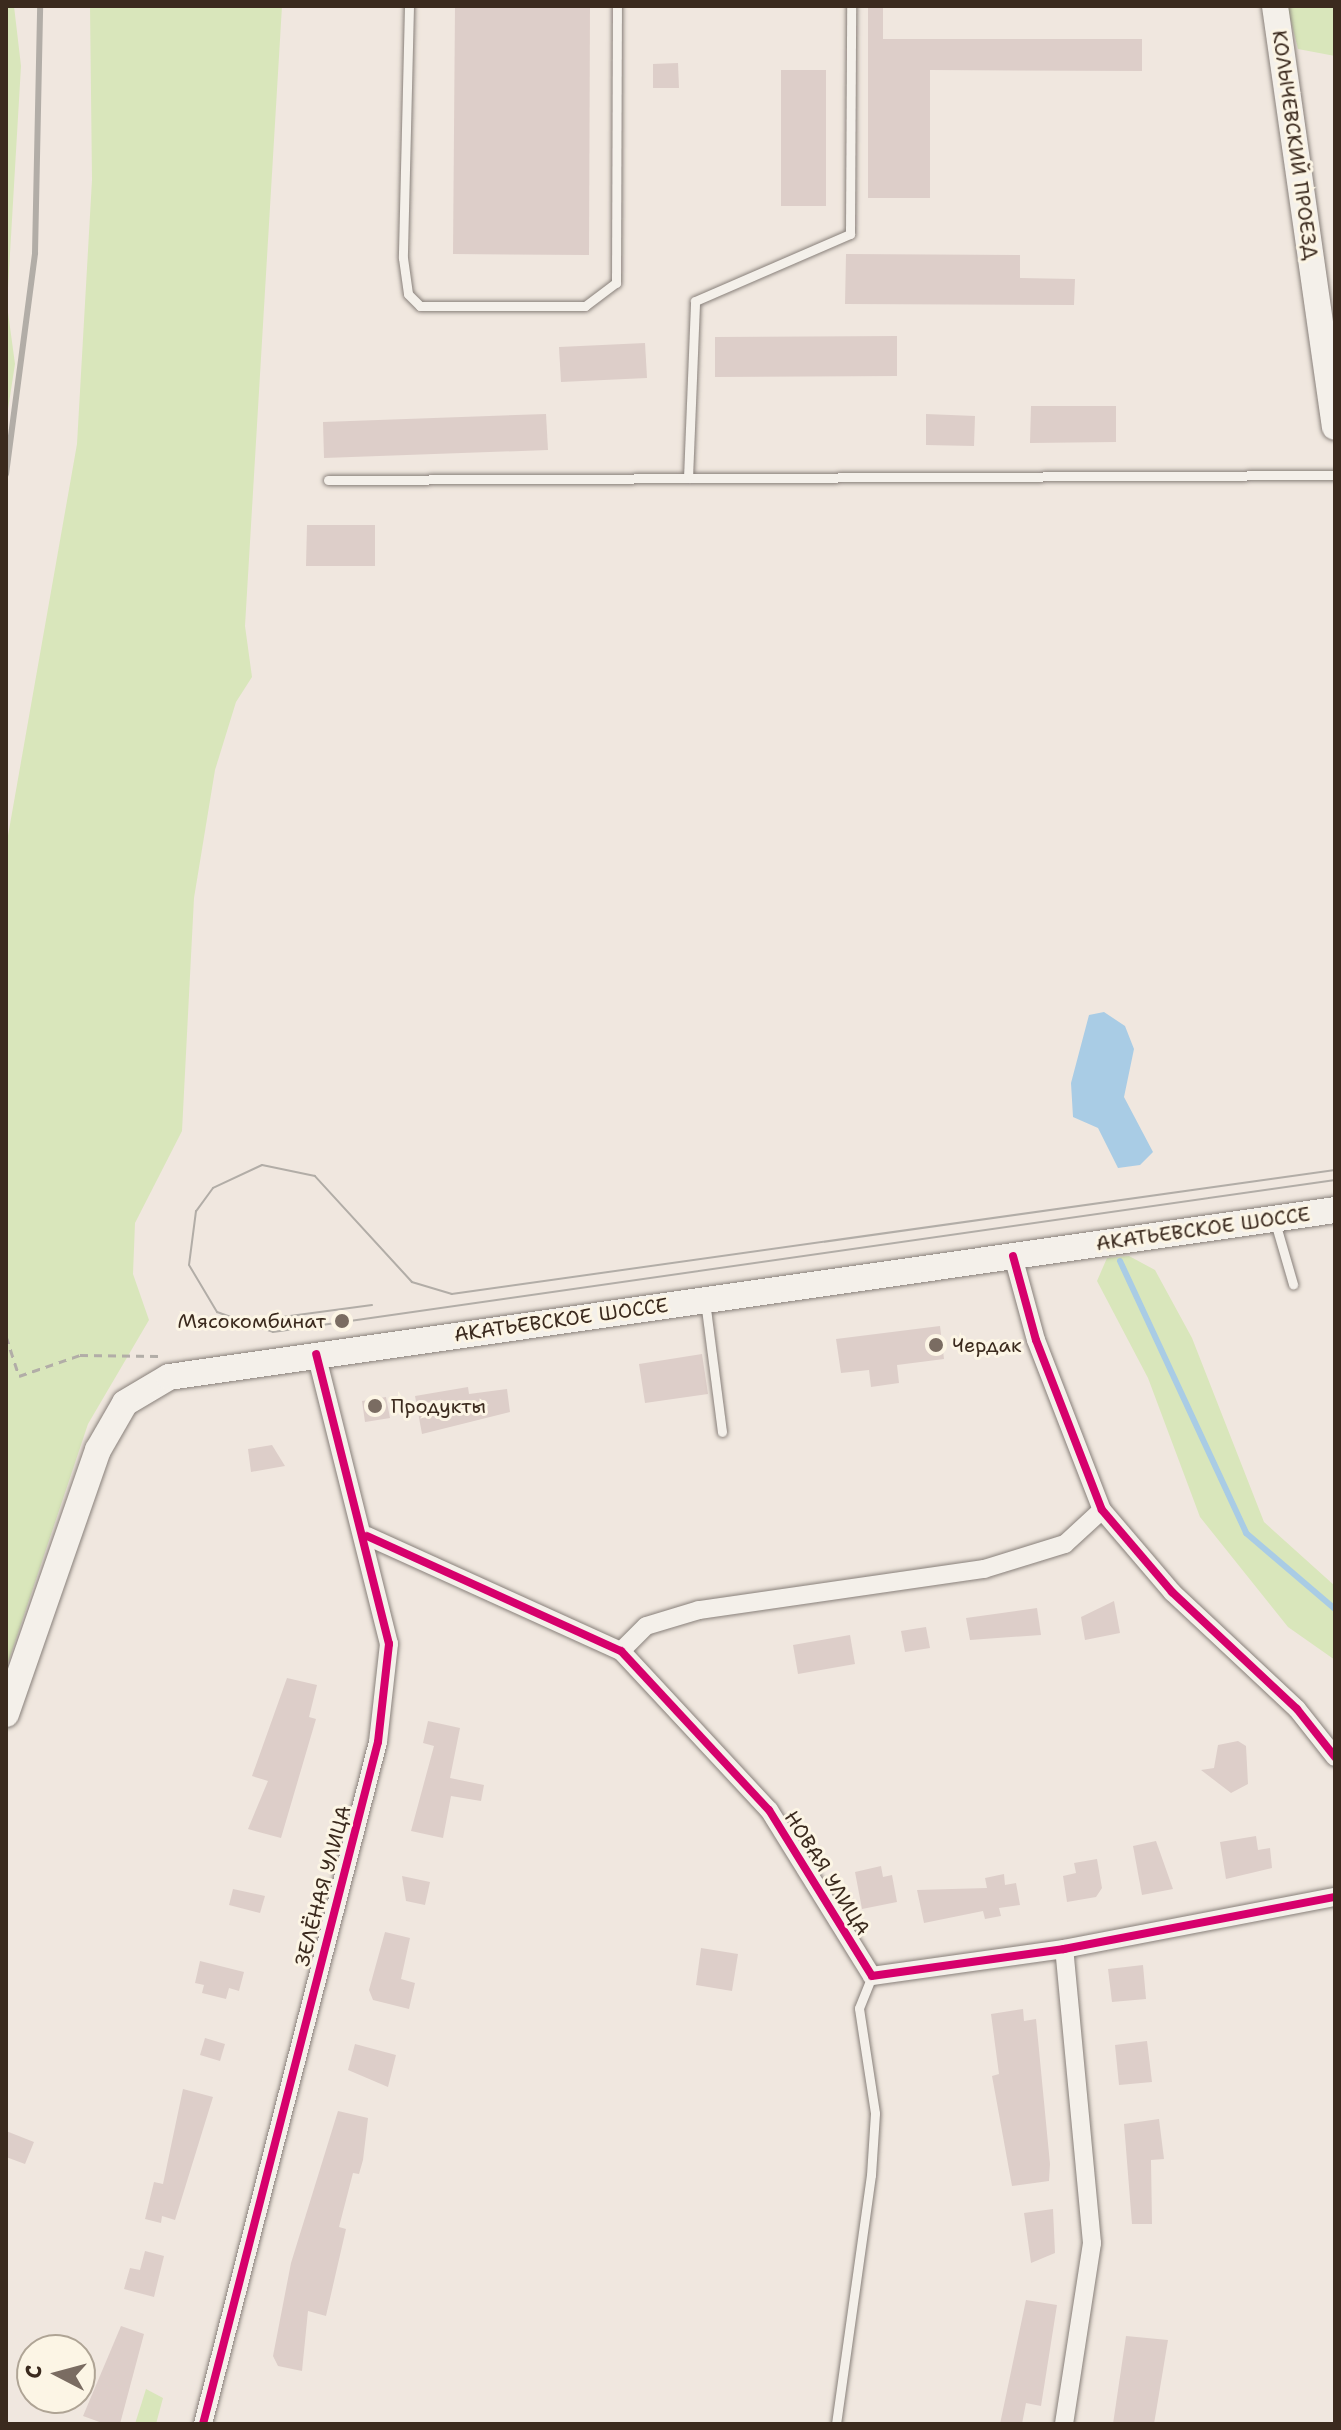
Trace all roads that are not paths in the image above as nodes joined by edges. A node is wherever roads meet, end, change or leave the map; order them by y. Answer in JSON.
{"nodes":[{"id":1,"x":409,"y":6,"type":"edge"},
{"id":2,"x":617,"y":6,"type":"edge"},
{"id":3,"x":851,"y":6,"type":"edge"},
{"id":4,"x":1275,"y":6,"type":"edge"},
{"id":5,"x":1335,"y":427,"type":"edge"},
{"id":6,"x":1335,"y":475,"type":"edge"},
{"id":7,"x":688,"y":478,"type":"junction"},
{"id":8,"x":328,"y":480,"type":"dead end"},
{"id":9,"x":1335,"y":1210,"type":"edge"},
{"id":10,"x":1274,"y":1220,"type":"junction"},
{"id":11,"x":1013,"y":1256,"type":"junction"},
{"id":12,"x":1293,"y":1284,"type":"dead end"},
{"id":13,"x":705,"y":1300,"type":"junction"},
{"id":14,"x":316,"y":1354,"type":"junction"},
{"id":15,"x":722,"y":1432,"type":"dead end"},
{"id":16,"x":1102,"y":1510,"type":"junction"},
{"id":17,"x":367,"y":1536,"type":"junction"},
{"id":18,"x":621,"y":1651,"type":"junction"},
{"id":19,"x":6,"y":1714,"type":"edge"},
{"id":20,"x":1335,"y":1757,"type":"edge"},
{"id":21,"x":1335,"y":1897,"type":"edge"},
{"id":22,"x":1064,"y":1949,"type":"junction"},
{"id":23,"x":872,"y":1976,"type":"junction"},
{"id":24,"x":203,"y":2424,"type":"edge"},
{"id":25,"x":836,"y":2424,"type":"edge"},
{"id":26,"x":1064,"y":2424,"type":"edge"}],
"edges":[{"from":1,"to":2,"type":"lane"},
{"from":3,"to":7,"type":"lane"},
{"from":4,"to":5,"type":"main road","name":"КОЛЫЧЕВСКИЙ ПРОЕЗД"},
{"from":6,"to":7,"type":"lane"},
{"from":7,"to":8,"type":"lane"},
{"from":9,"to":10,"type":"main road","name":"АКАТЬЕВСКОЕ ШОССЕ"},
{"from":10,"to":11,"type":"main road","name":"АКАТЬЕВСКОЕ ШОССЕ"},
{"from":10,"to":12,"type":"lane"},
{"from":11,"to":13,"type":"main road","name":"АКАТЬЕВСКОЕ ШОССЕ"},
{"from":11,"to":16,"type":"street"},
{"from":13,"to":14,"type":"main road","name":"АКАТЬЕВСКОЕ ШОССЕ"},
{"from":13,"to":15,"type":"lane"},
{"from":14,"to":17,"type":"street","name":"ЗЕЛЁНАЯ УЛИЦА"},
{"from":14,"to":19,"type":"main road","name":"АКАТЬЕВСКОЕ ШОССЕ"},
{"from":16,"to":18,"type":"street"},
{"from":16,"to":20,"type":"street"},
{"from":17,"to":18,"type":"street","name":"НОВАЯ УЛИЦА"},
{"from":17,"to":24,"type":"street","name":"ЗЕЛЁНАЯ УЛИЦА"},
{"from":18,"to":23,"type":"street","name":"НОВАЯ УЛИЦА"},
{"from":21,"to":22,"type":"street"},
{"from":22,"to":23,"type":"street"},
{"from":22,"to":26,"type":"street"},
{"from":23,"to":25,"type":"lane"}]}
